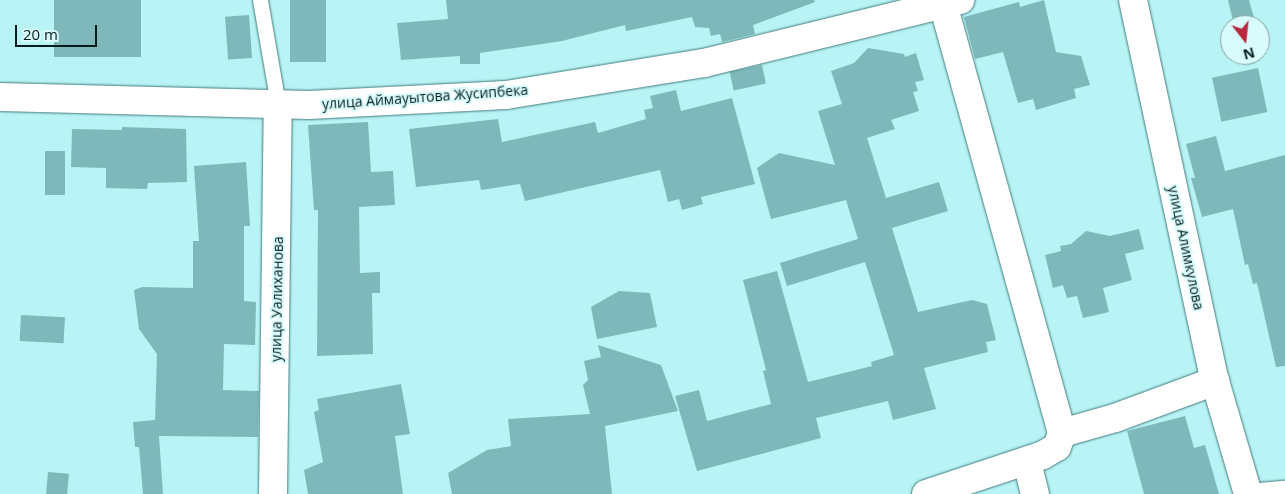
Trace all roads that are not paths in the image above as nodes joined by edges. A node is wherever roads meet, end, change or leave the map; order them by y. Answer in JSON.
{"nodes":[{"id":1,"x":260,"y":0,"type":"edge"},
{"id":2,"x":1133,"y":0,"type":"edge"},
{"id":3,"x":952,"y":2,"type":"edge"},
{"id":4,"x":0,"y":97,"type":"edge"},
{"id":5,"x":278,"y":104,"type":"junction"},
{"id":6,"x":1215,"y":381,"type":"junction"},
{"id":7,"x":1062,"y":433,"type":"junction"},
{"id":8,"x":1027,"y":462,"type":"junction"},
{"id":9,"x":1285,"y":488,"type":"edge"},
{"id":10,"x":1247,"y":493,"type":"edge"},
{"id":11,"x":273,"y":494,"type":"edge"},
{"id":12,"x":926,"y":494,"type":"edge"},
{"id":13,"x":1036,"y":494,"type":"edge"}],
"edges":[{"from":1,"to":5,"type":"lane"},
{"from":2,"to":6,"type":"street","name":"улица Алимкулова"},
{"from":3,"to":5,"type":"street","name":"улица Аймауытова Жусипбека"},
{"from":3,"to":7,"type":"street"},
{"from":4,"to":5,"type":"street","name":"улица Аймауытова Жусипбека"},
{"from":5,"to":11,"type":"street","name":"улица Уалиханова"},
{"from":6,"to":7,"type":"street"},
{"from":6,"to":10,"type":"street","name":"улица Алимкулова"},
{"from":7,"to":8,"type":"street"},
{"from":8,"to":12,"type":"street"},
{"from":8,"to":13,"type":"street"},
{"from":9,"to":10,"type":"lane"}]}
